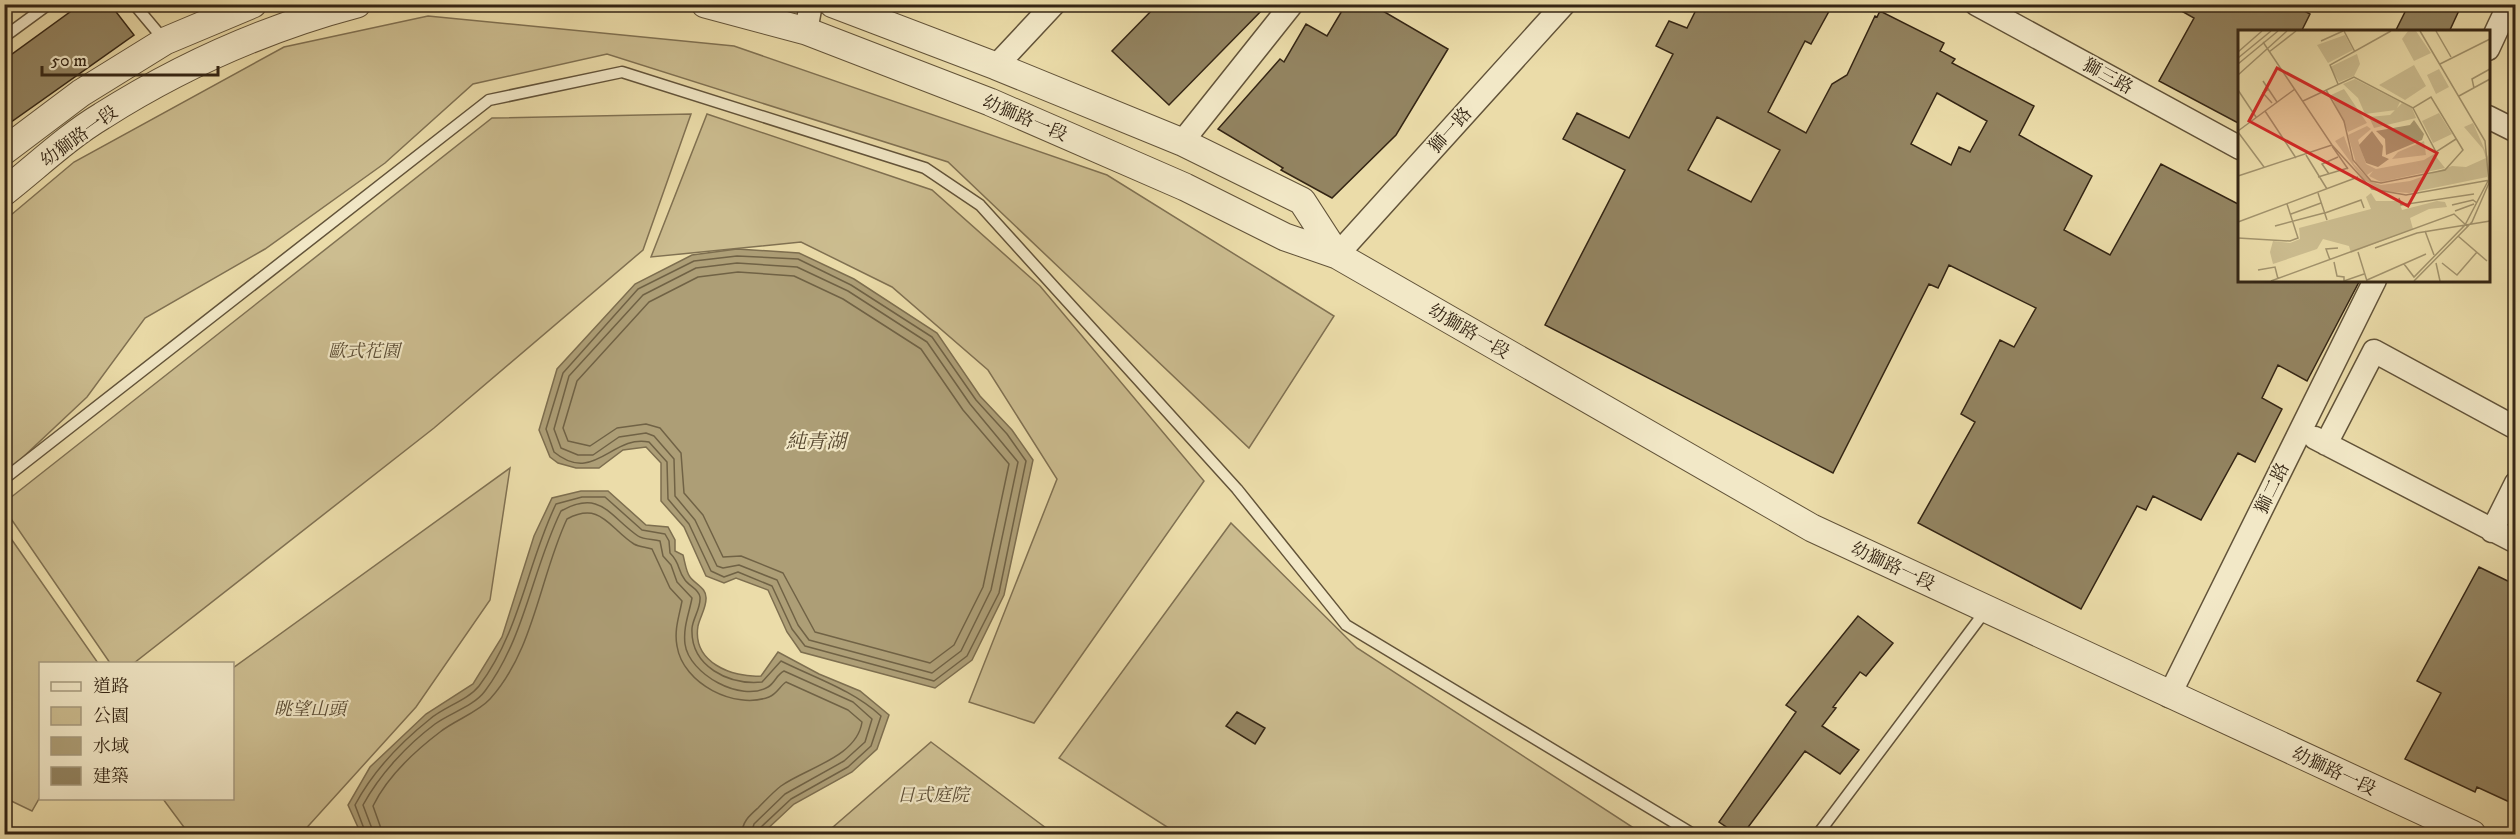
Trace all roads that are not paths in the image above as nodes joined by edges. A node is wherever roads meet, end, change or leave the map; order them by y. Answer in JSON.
{"nodes":[{"id":1,"x":49,"y":4,"type":"edge"},
{"id":2,"x":134,"y":4,"type":"edge"},
{"id":3,"x":253,"y":4,"type":"edge"},
{"id":4,"x":357,"y":4,"type":"edge"},
{"id":5,"x":705,"y":4,"type":"edge"},
{"id":6,"x":811,"y":4,"type":"edge"},
{"id":7,"x":833,"y":4,"type":"edge"},
{"id":8,"x":1054,"y":4,"type":"edge"},
{"id":9,"x":1292,"y":4,"type":"edge"},
{"id":10,"x":1564,"y":4,"type":"edge"},
{"id":11,"x":1976,"y":4,"type":"edge"},
{"id":12,"x":2509,"y":4,"type":"edge"},
{"id":13,"x":806,"y":31,"type":"junction"},
{"id":14,"x":4,"y":37,"type":"edge"},
{"id":15,"x":165,"y":41,"type":"junction"},
{"id":16,"x":2490,"y":45,"type":"edge"},
{"id":17,"x":996,"y":66,"type":"junction"},
{"id":18,"x":2490,"y":118,"type":"edge"},
{"id":19,"x":2516,"y":131,"type":"edge"},
{"id":20,"x":1182,"y":142,"type":"junction"},
{"id":21,"x":2238,"y":147,"type":"edge"},
{"id":22,"x":4,"y":151,"type":"edge"},
{"id":23,"x":4,"y":192,"type":"edge"},
{"id":24,"x":1337,"y":255,"type":"junction"},
{"id":25,"x":2374,"y":282,"type":"edge"},
{"id":26,"x":2516,"y":428,"type":"edge"},
{"id":27,"x":2301,"y":430,"type":"junction"},
{"id":28,"x":2326,"y":444,"type":"junction"},
{"id":29,"x":4,"y":479,"type":"edge"},
{"id":30,"x":2516,"y":483,"type":"edge"},
{"id":31,"x":2492,"y":531,"type":"junction"},
{"id":32,"x":2516,"y":542,"type":"edge"},
{"id":33,"x":1986,"y":610,"type":"junction"},
{"id":34,"x":2169,"y":696,"type":"junction"},
{"id":35,"x":1693,"y":834,"type":"edge"},
{"id":36,"x":1818,"y":834,"type":"edge"},
{"id":37,"x":2472,"y":834,"type":"edge"}],
"edges":[{"from":1,"to":14,"type":"lane"},
{"from":2,"to":15,"type":"lane"},
{"from":3,"to":15,"type":"street","name":"幼獅路一段"},
{"from":4,"to":23,"type":"street","name":"幼獅路一段"},
{"from":5,"to":13,"type":"street","name":"幼獅路一段"},
{"from":6,"to":13,"type":"street"},
{"from":7,"to":17,"type":"street","name":"幼獅路一段"},
{"from":8,"to":17,"type":"street"},
{"from":9,"to":20,"type":"street"},
{"from":10,"to":24,"type":"street","name":"獅一路"},
{"from":11,"to":21,"type":"street","name":"獅三路"},
{"from":12,"to":16,"type":"street"},
{"from":13,"to":24,"type":"street","name":"幼獅路一段"},
{"from":15,"to":22,"type":"street","name":"幼獅路一段"},
{"from":17,"to":20,"type":"street","name":"幼獅路一段"},
{"from":18,"to":19,"type":"street"},
{"from":20,"to":24,"type":"street","name":"幼獅路一段"},
{"from":24,"to":33,"type":"street","name":"幼獅路一段"},
{"from":25,"to":27,"type":"street","name":"獅二路"},
{"from":26,"to":28,"type":"street"},
{"from":27,"to":28,"type":"street"},
{"from":27,"to":34,"type":"street","name":"獅二路"},
{"from":28,"to":31,"type":"street"},
{"from":29,"to":35,"type":"lane"},
{"from":30,"to":31,"type":"street"},
{"from":31,"to":32,"type":"street"},
{"from":33,"to":34,"type":"street","name":"幼獅路一段"},
{"from":33,"to":36,"type":"lane"},
{"from":34,"to":37,"type":"street","name":"幼獅路一段"}]}
